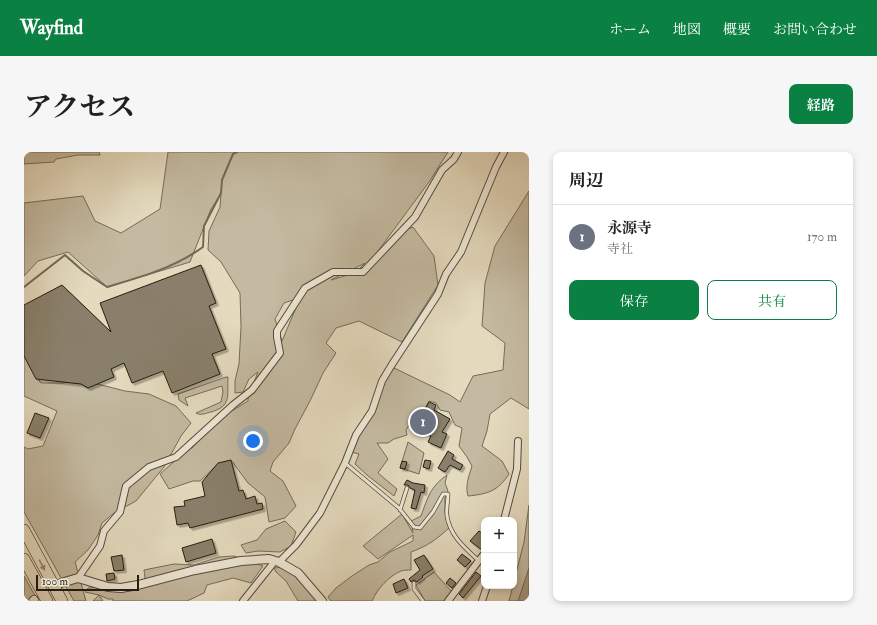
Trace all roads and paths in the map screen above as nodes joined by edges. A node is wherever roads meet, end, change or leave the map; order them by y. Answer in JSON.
{"nodes":[{"id":1,"x":458,"y":152,"type":"edge"},
{"id":2,"x":504,"y":152,"type":"edge"},
{"id":3,"x":518,"y":441,"type":"dead end"},
{"id":4,"x":345,"y":463,"type":"junction"},
{"id":5,"x":407,"y":488,"type":"dead end"},
{"id":6,"x":400,"y":510,"type":"junction"},
{"id":7,"x":505,"y":517,"type":"edge"},
{"id":8,"x":24,"y":530,"type":"edge"},
{"id":9,"x":481,"y":558,"type":"edge"},
{"id":10,"x":24,"y":559,"type":"edge"},
{"id":11,"x":277,"y":561,"type":"junction"},
{"id":12,"x":479,"y":561,"type":"junction"},
{"id":13,"x":78,"y":578,"type":"junction"},
{"id":14,"x":61,"y":583,"type":"dead end"},
{"id":15,"x":414,"y":583,"type":"dead end"},
{"id":16,"x":486,"y":589,"type":"edge"},
{"id":17,"x":47,"y":601,"type":"edge"},
{"id":18,"x":62,"y":601,"type":"edge"},
{"id":19,"x":243,"y":601,"type":"edge"},
{"id":20,"x":322,"y":601,"type":"edge"},
{"id":21,"x":422,"y":601,"type":"edge"},
{"id":22,"x":448,"y":601,"type":"edge"},
{"id":23,"x":482,"y":601,"type":"edge"}],
"edges":[{"from":1,"to":13,"type":"street"},
{"from":2,"to":4,"type":"street"},
{"from":3,"to":7,"type":"street"},
{"from":4,"to":6,"type":"lane"},
{"from":4,"to":11,"type":"street"},
{"from":5,"to":6,"type":"lane"},
{"from":6,"to":12,"type":"lane"},
{"from":8,"to":18,"type":"highway","one_way":true},
{"from":9,"to":12,"type":"street"},
{"from":10,"to":17,"type":"highway"},
{"from":11,"to":13,"type":"street"},
{"from":11,"to":19,"type":"street"},
{"from":11,"to":20,"type":"street"},
{"from":12,"to":22,"type":"street"},
{"from":13,"to":14,"type":"street"},
{"from":15,"to":21,"type":"lane"},
{"from":16,"to":23,"type":"street"}]}
